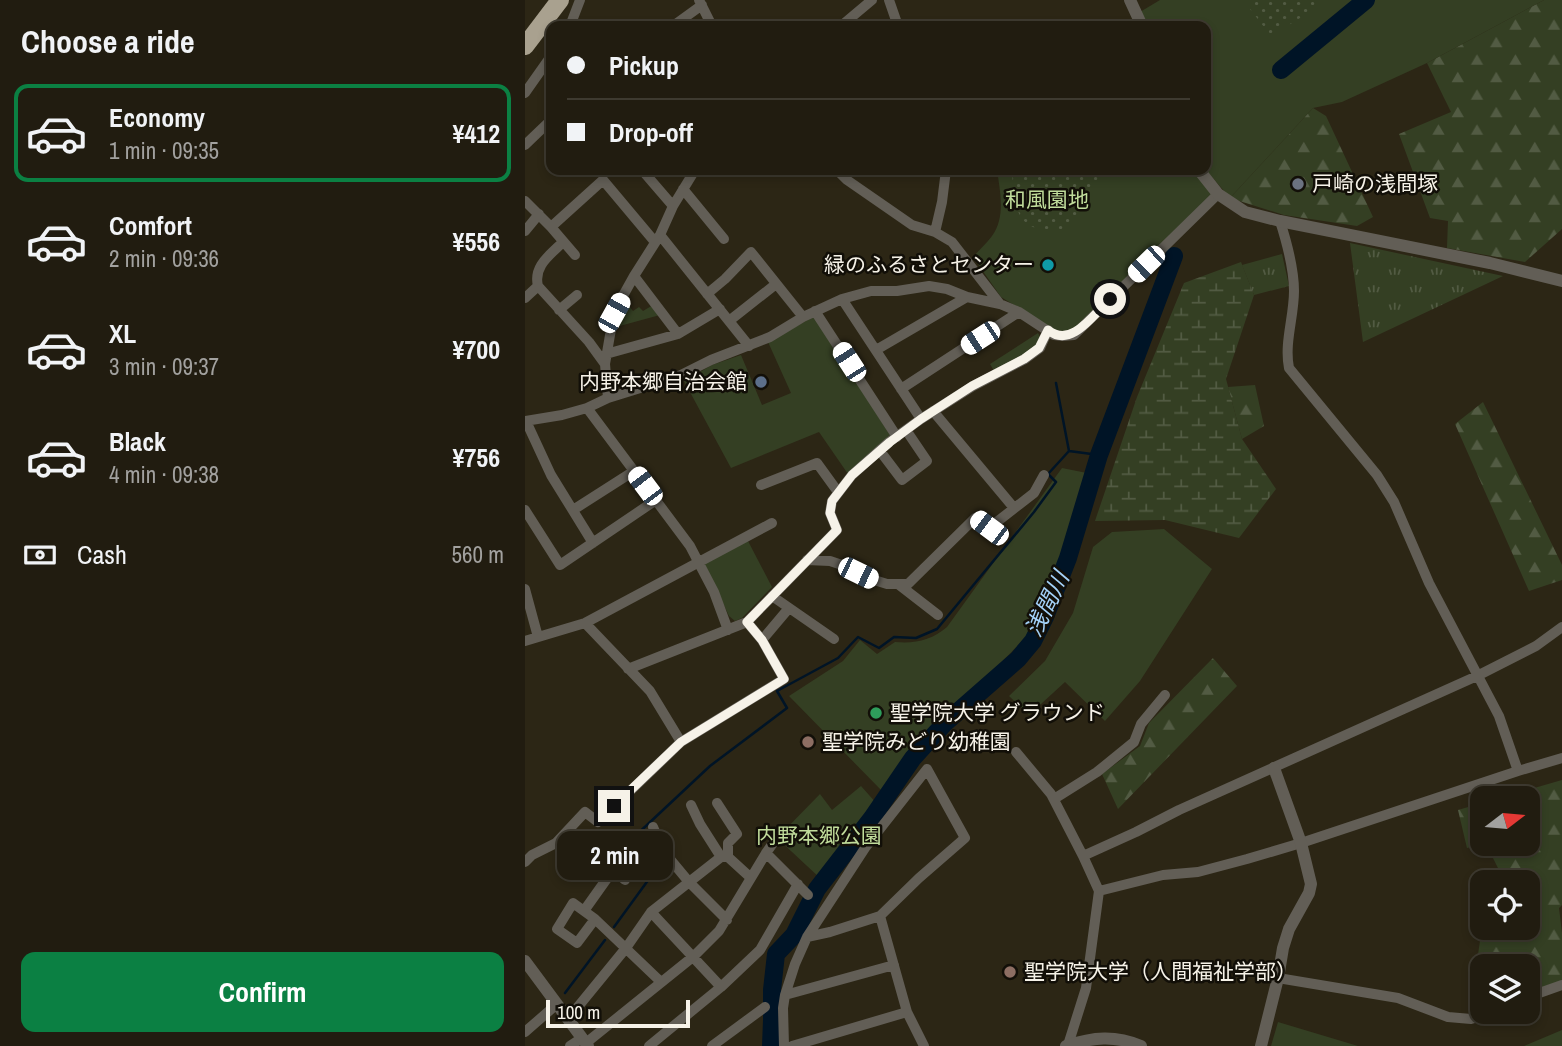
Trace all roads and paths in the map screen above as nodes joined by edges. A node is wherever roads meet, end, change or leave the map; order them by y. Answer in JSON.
{"nodes":[{"id":1,"x":560,"y":0,"type":"edge"},
{"id":2,"x":580,"y":0,"type":"edge"},
{"id":3,"x":872,"y":0,"type":"edge"},
{"id":4,"x":889,"y":0,"type":"edge"},
{"id":5,"x":1130,"y":0,"type":"edge"},
{"id":6,"x":701,"y":3,"type":"edge"},
{"id":7,"x":572,"y":21,"type":"edge"},
{"id":8,"x":679,"y":21,"type":"edge"},
{"id":9,"x":710,"y":21,"type":"edge"},
{"id":10,"x":847,"y":21,"type":"edge"},
{"id":11,"x":896,"y":21,"type":"edge"},
{"id":12,"x":1140,"y":21,"type":"edge"},
{"id":13,"x":525,"y":46,"type":"edge"},
{"id":14,"x":546,"y":67,"type":"edge"},
{"id":15,"x":525,"y":93,"type":"edge"},
{"id":16,"x":546,"y":126,"type":"edge"},
{"id":17,"x":543,"y":130,"type":"junction"},
{"id":18,"x":546,"y":134,"type":"edge"},
{"id":19,"x":525,"y":145,"type":"edge"},
{"id":20,"x":646,"y":175,"type":"edge"},
{"id":21,"x":691,"y":175,"type":"edge"},
{"id":22,"x":842,"y":175,"type":"edge"},
{"id":23,"x":945,"y":175,"type":"edge"},
{"id":24,"x":1203,"y":175,"type":"edge"},
{"id":25,"x":683,"y":189,"type":"junction"},
{"id":26,"x":1218,"y":194,"type":"junction"},
{"id":27,"x":525,"y":201,"type":"edge"},
{"id":28,"x":673,"y":206,"type":"junction"},
{"id":29,"x":539,"y":214,"type":"junction"},
{"id":30,"x":1280,"y":221,"type":"junction"},
{"id":31,"x":551,"y":227,"type":"junction"},
{"id":32,"x":525,"y":231,"type":"edge"},
{"id":33,"x":935,"y":232,"type":"junction"},
{"id":34,"x":657,"y":239,"type":"junction"},
{"id":35,"x":724,"y":239,"type":"dead end"},
{"id":36,"x":563,"y":242,"type":"junction"},
{"id":37,"x":575,"y":255,"type":"dead end"},
{"id":38,"x":633,"y":276,"type":"junction"},
{"id":39,"x":1562,"y":281,"type":"edge"},
{"id":40,"x":776,"y":284,"type":"junction"},
{"id":41,"x":538,"y":286,"type":"junction"},
{"id":42,"x":707,"y":294,"type":"junction"},
{"id":43,"x":577,"y":295,"type":"dead end"},
{"id":44,"x":967,"y":296,"type":"junction"},
{"id":45,"x":525,"y":298,"type":"edge"},
{"id":46,"x":842,"y":299,"type":"junction"},
{"id":47,"x":1000,"y":304,"type":"junction"},
{"id":48,"x":720,"y":309,"type":"junction"},
{"id":49,"x":559,"y":310,"type":"junction"},
{"id":50,"x":815,"y":311,"type":"junction"},
{"id":51,"x":1019,"y":312,"type":"junction"},
{"id":52,"x":803,"y":317,"type":"junction"},
{"id":53,"x":729,"y":321,"type":"junction"},
{"id":54,"x":1048,"y":330,"type":"junction"},
{"id":55,"x":678,"y":334,"type":"junction"},
{"id":56,"x":749,"y":346,"type":"junction"},
{"id":57,"x":876,"y":351,"type":"junction"},
{"id":58,"x":606,"y":359,"type":"junction"},
{"id":59,"x":901,"y":389,"type":"junction"},
{"id":60,"x":608,"y":398,"type":"junction"},
{"id":61,"x":587,"y":408,"type":"junction"},
{"id":62,"x":933,"y":411,"type":"junction"},
{"id":63,"x":921,"y":419,"type":"junction"},
{"id":64,"x":525,"y":421,"type":"edge"},
{"id":65,"x":901,"y":433,"type":"junction"},
{"id":66,"x":880,"y":451,"type":"junction"},
{"id":67,"x":634,"y":471,"type":"junction"},
{"id":68,"x":1044,"y":475,"type":"dead end"},
{"id":69,"x":761,"y":485,"type":"dead end"},
{"id":70,"x":838,"y":492,"type":"junction"},
{"id":71,"x":656,"y":500,"type":"junction"},
{"id":72,"x":1014,"y":508,"type":"junction"},
{"id":73,"x":525,"y":510,"type":"edge"},
{"id":74,"x":573,"y":510,"type":"junction"},
{"id":75,"x":772,"y":523,"type":"dead end"},
{"id":76,"x":593,"y":543,"type":"junction"},
{"id":77,"x":807,"y":560,"type":"junction"},
{"id":78,"x":700,"y":562,"type":"junction"},
{"id":79,"x":898,"y":584,"type":"junction"},
{"id":80,"x":525,"y":589,"type":"edge"},
{"id":81,"x":772,"y":596,"type":"junction"},
{"id":82,"x":789,"y":608,"type":"junction"},
{"id":83,"x":938,"y":615,"type":"dead end"},
{"id":84,"x":747,"y":622,"type":"junction"},
{"id":85,"x":585,"y":623,"type":"junction"},
{"id":86,"x":1562,"y":627,"type":"edge"},
{"id":87,"x":728,"y":630,"type":"junction"},
{"id":88,"x":538,"y":637,"type":"junction"},
{"id":89,"x":834,"y":639,"type":"dead end"},
{"id":90,"x":762,"y":640,"type":"junction"},
{"id":91,"x":525,"y":641,"type":"edge"},
{"id":92,"x":628,"y":669,"type":"junction"},
{"id":93,"x":1477,"y":676,"type":"junction"},
{"id":94,"x":1165,"y":695,"type":"dead end"},
{"id":95,"x":681,"y":742,"type":"junction"},
{"id":96,"x":1016,"y":752,"type":"dead end"},
{"id":97,"x":1562,"y":758,"type":"edge"},
{"id":98,"x":1274,"y":768,"type":"junction"},
{"id":99,"x":1518,"y":771,"type":"junction"},
{"id":100,"x":1054,"y":799,"type":"junction"},
{"id":101,"x":717,"y":803,"type":"dead end"},
{"id":102,"x":691,"y":805,"type":"dead end"},
{"id":103,"x":653,"y":827,"type":"dead end"},
{"id":104,"x":778,"y":836,"type":"dead end"},
{"id":105,"x":556,"y":843,"type":"junction"},
{"id":106,"x":1301,"y":844,"type":"junction"},
{"id":107,"x":767,"y":853,"type":"junction"},
{"id":108,"x":1083,"y":856,"type":"junction"},
{"id":109,"x":725,"y":857,"type":"junction"},
{"id":110,"x":525,"y":862,"type":"edge"},
{"id":111,"x":613,"y":870,"type":"junction"},
{"id":112,"x":751,"y":878,"type":"junction"},
{"id":113,"x":625,"y":880,"type":"dead end"},
{"id":114,"x":689,"y":882,"type":"junction"},
{"id":115,"x":798,"y":884,"type":"junction"},
{"id":116,"x":1099,"y":891,"type":"junction"},
{"id":117,"x":808,"y":895,"type":"dead end"},
{"id":118,"x":586,"y":908,"type":"dead end"},
{"id":119,"x":651,"y":912,"type":"junction"},
{"id":120,"x":880,"y":916,"type":"junction"},
{"id":121,"x":595,"y":919,"type":"dead end"},
{"id":122,"x":727,"y":920,"type":"junction"},
{"id":123,"x":807,"y":937,"type":"junction"},
{"id":124,"x":626,"y":948,"type":"junction"},
{"id":125,"x":694,"y":956,"type":"junction"},
{"id":126,"x":525,"y":961,"type":"edge"},
{"id":127,"x":894,"y":965,"type":"junction"},
{"id":128,"x":1278,"y":978,"type":"junction"},
{"id":129,"x":661,"y":982,"type":"junction"},
{"id":130,"x":1562,"y":985,"type":"edge"},
{"id":131,"x":721,"y":987,"type":"junction"},
{"id":132,"x":1540,"y":993,"type":"edge"},
{"id":133,"x":785,"y":995,"type":"junction"},
{"id":134,"x":557,"y":1004,"type":"junction"},
{"id":135,"x":765,"y":1007,"type":"dead end"},
{"id":136,"x":907,"y":1012,"type":"junction"},
{"id":137,"x":568,"y":1019,"type":"junction"},
{"id":138,"x":1470,"y":1019,"type":"edge"},
{"id":139,"x":525,"y":1032,"type":"edge"},
{"id":140,"x":586,"y":1042,"type":"edge"},
{"id":141,"x":1067,"y":1045,"type":"edge"},
{"id":142,"x":571,"y":1046,"type":"edge"},
{"id":143,"x":649,"y":1046,"type":"edge"},
{"id":144,"x":712,"y":1046,"type":"edge"},
{"id":145,"x":784,"y":1046,"type":"edge"},
{"id":146,"x":792,"y":1046,"type":"edge"},
{"id":147,"x":924,"y":1046,"type":"edge"},
{"id":148,"x":1141,"y":1046,"type":"edge"},
{"id":149,"x":1261,"y":1046,"type":"edge"}],
"edges":[{"from":1,"to":13,"type":"highway"},
{"from":2,"to":7,"type":"street"},
{"from":3,"to":10,"type":"street"},
{"from":4,"to":11,"type":"street"},
{"from":5,"to":12,"type":"street"},
{"from":6,"to":8,"type":"street"},
{"from":6,"to":9,"type":"street"},
{"from":14,"to":15,"type":"street"},
{"from":16,"to":17,"type":"street"},
{"from":17,"to":18,"type":"street"},
{"from":17,"to":19,"type":"street"},
{"from":20,"to":28,"type":"street"},
{"from":21,"to":25,"type":"street"},
{"from":22,"to":33,"type":"street"},
{"from":23,"to":33,"type":"street"},
{"from":24,"to":26,"type":"street"},
{"from":25,"to":28,"type":"street"},
{"from":25,"to":35,"type":"street"},
{"from":26,"to":30,"type":"street"},
{"from":26,"to":54,"type":"street"},
{"from":27,"to":29,"type":"street"},
{"from":28,"to":34,"type":"street"},
{"from":29,"to":31,"type":"street"},
{"from":29,"to":32,"type":"street"},
{"from":30,"to":39,"type":"street"},
{"from":30,"to":93,"type":"street"},
{"from":31,"to":34,"type":"street"},
{"from":31,"to":36,"type":"street"},
{"from":33,"to":47,"type":"street"},
{"from":34,"to":38,"type":"street"},
{"from":34,"to":42,"type":"street"},
{"from":36,"to":37,"type":"street"},
{"from":36,"to":41,"type":"street"},
{"from":38,"to":55,"type":"street"},
{"from":38,"to":58,"type":"street"},
{"from":40,"to":42,"type":"street"},
{"from":40,"to":52,"type":"street"},
{"from":40,"to":53,"type":"street"},
{"from":41,"to":45,"type":"street"},
{"from":41,"to":49,"type":"street"},
{"from":42,"to":48,"type":"street"},
{"from":43,"to":49,"type":"street"},
{"from":44,"to":46,"type":"street"},
{"from":44,"to":47,"type":"street"},
{"from":44,"to":57,"type":"street"},
{"from":46,"to":50,"type":"street"},
{"from":46,"to":57,"type":"street"},
{"from":47,"to":51,"type":"street"},
{"from":48,"to":53,"type":"street"},
{"from":48,"to":55,"type":"street"},
{"from":49,"to":58,"type":"street"},
{"from":50,"to":52,"type":"street"},
{"from":50,"to":65,"type":"street"},
{"from":51,"to":54,"type":"street"},
{"from":51,"to":59,"type":"street"},
{"from":52,"to":56,"type":"street"},
{"from":53,"to":56,"type":"street"},
{"from":54,"to":62,"type":"street"},
{"from":55,"to":58,"type":"street"},
{"from":56,"to":60,"type":"street"},
{"from":57,"to":59,"type":"street"},
{"from":58,"to":60,"type":"street"},
{"from":59,"to":63,"type":"street"},
{"from":60,"to":61,"type":"street"},
{"from":61,"to":64,"type":"street"},
{"from":61,"to":67,"type":"street"},
{"from":62,"to":63,"type":"street"},
{"from":62,"to":72,"type":"street"},
{"from":63,"to":65,"type":"street"},
{"from":64,"to":74,"type":"street"},
{"from":65,"to":66,"type":"street"},
{"from":65,"to":66,"type":"street"},
{"from":66,"to":70,"type":"street"},
{"from":67,"to":71,"type":"street"},
{"from":67,"to":74,"type":"street"},
{"from":68,"to":72,"type":"street"},
{"from":69,"to":70,"type":"street"},
{"from":70,"to":77,"type":"street"},
{"from":71,"to":76,"type":"street"},
{"from":71,"to":78,"type":"street"},
{"from":72,"to":79,"type":"street"},
{"from":73,"to":76,"type":"street"},
{"from":74,"to":76,"type":"street"},
{"from":75,"to":78,"type":"street"},
{"from":77,"to":79,"type":"street"},
{"from":77,"to":81,"type":"street"},
{"from":78,"to":85,"type":"street"},
{"from":78,"to":87,"type":"street"},
{"from":79,"to":83,"type":"street"},
{"from":80,"to":88,"type":"street"},
{"from":81,"to":82,"type":"street"},
{"from":81,"to":84,"type":"street"},
{"from":82,"to":89,"type":"street"},
{"from":82,"to":90,"type":"street"},
{"from":84,"to":87,"type":"street"},
{"from":84,"to":90,"type":"street"},
{"from":85,"to":88,"type":"street"},
{"from":85,"to":92,"type":"street"},
{"from":86,"to":93,"type":"street"},
{"from":87,"to":92,"type":"street"},
{"from":88,"to":91,"type":"street"},
{"from":90,"to":95,"type":"street"},
{"from":92,"to":95,"type":"street"},
{"from":93,"to":98,"type":"street"},
{"from":93,"to":99,"type":"street"},
{"from":94,"to":100,"type":"street"},
{"from":95,"to":105,"type":"street"},
{"from":96,"to":100,"type":"street"},
{"from":97,"to":99,"type":"street"},
{"from":98,"to":106,"type":"street"},
{"from":98,"to":108,"type":"street"},
{"from":99,"to":106,"type":"street"},
{"from":100,"to":108,"type":"street"},
{"from":101,"to":109,"type":"street"},
{"from":102,"to":109,"type":"street"},
{"from":103,"to":114,"type":"street"},
{"from":104,"to":107,"type":"street"},
{"from":105,"to":110,"type":"street"},
{"from":105,"to":111,"type":"street"},
{"from":106,"to":116,"type":"street"},
{"from":106,"to":128,"type":"street"},
{"from":107,"to":112,"type":"street"},
{"from":107,"to":115,"type":"street"},
{"from":108,"to":116,"type":"street"},
{"from":109,"to":112,"type":"street"},
{"from":109,"to":114,"type":"street"},
{"from":111,"to":113,"type":"street"},
{"from":111,"to":118,"type":"street"},
{"from":112,"to":122,"type":"street"},
{"from":114,"to":119,"type":"street"},
{"from":114,"to":122,"type":"street"},
{"from":115,"to":117,"type":"street"},
{"from":115,"to":131,"type":"street"},
{"from":116,"to":141,"type":"street"},
{"from":119,"to":124,"type":"street"},
{"from":119,"to":125,"type":"street"},
{"from":120,"to":123,"type":"street"},
{"from":120,"to":123,"type":"street"},
{"from":120,"to":127,"type":"street"},
{"from":121,"to":124,"type":"street"},
{"from":122,"to":125,"type":"street"},
{"from":123,"to":133,"type":"street"},
{"from":124,"to":129,"type":"street"},
{"from":124,"to":137,"type":"street"},
{"from":125,"to":129,"type":"street"},
{"from":125,"to":131,"type":"street"},
{"from":126,"to":134,"type":"street"},
{"from":127,"to":133,"type":"street"},
{"from":127,"to":136,"type":"street"},
{"from":128,"to":138,"type":"street"},
{"from":128,"to":149,"type":"street"},
{"from":129,"to":140,"type":"street"},
{"from":130,"to":132,"type":"street"},
{"from":131,"to":143,"type":"street"},
{"from":133,"to":145,"type":"street"},
{"from":134,"to":137,"type":"street"},
{"from":134,"to":139,"type":"street"},
{"from":135,"to":144,"type":"street"},
{"from":136,"to":146,"type":"street"},
{"from":136,"to":147,"type":"street"},
{"from":137,"to":140,"type":"street"},
{"from":140,"to":142,"type":"street"},
{"from":141,"to":148,"type":"street"}]}
